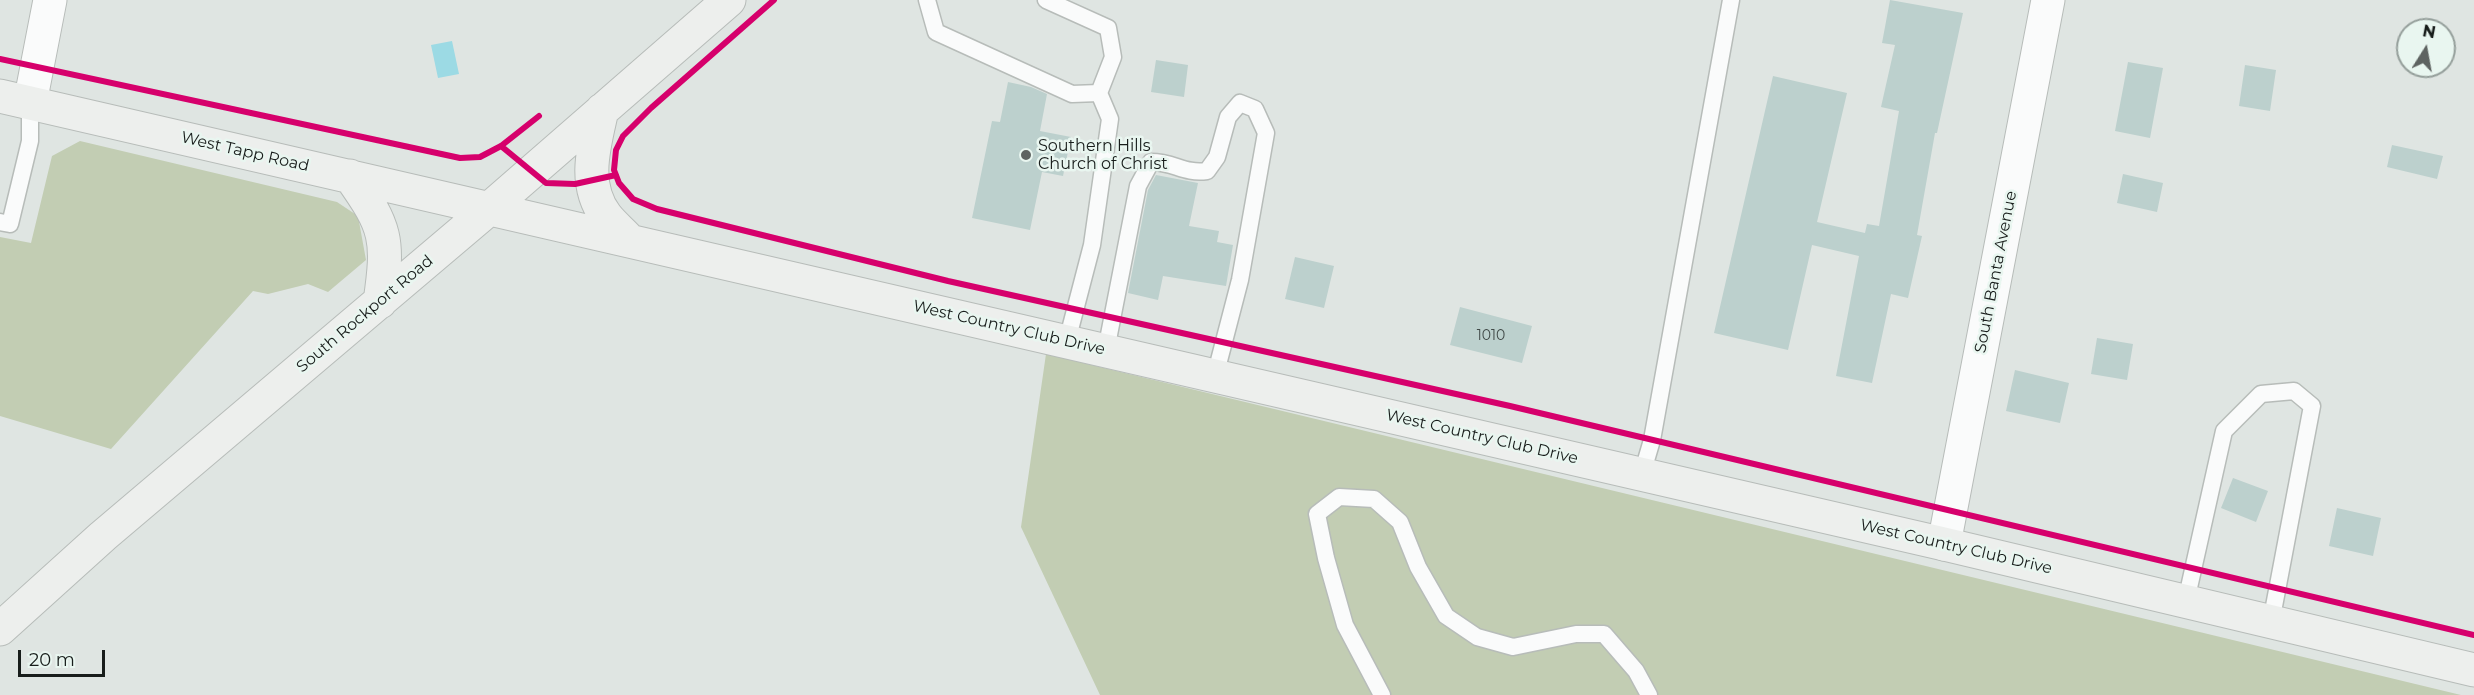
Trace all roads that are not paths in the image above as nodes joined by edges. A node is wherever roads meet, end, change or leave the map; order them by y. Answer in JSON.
{"nodes":[{"id":1,"x":50,"y":0,"type":"edge"},
{"id":2,"x":729,"y":0,"type":"edge"},
{"id":3,"x":927,"y":0,"type":"edge"},
{"id":4,"x":1046,"y":0,"type":"edge"},
{"id":5,"x":1731,"y":0,"type":"edge"},
{"id":6,"x":2048,"y":0,"type":"edge"},
{"id":7,"x":1099,"y":93,"type":"junction"},
{"id":8,"x":15,"y":99,"type":"edge"},
{"id":9,"x":602,"y":111,"type":"junction"},
{"id":10,"x":350,"y":176,"type":"junction"},
{"id":11,"x":490,"y":208,"type":"junction"},
{"id":12,"x":0,"y":222,"type":"edge"},
{"id":13,"x":629,"y":240,"type":"junction"},
{"id":14,"x":380,"y":302,"type":"junction"},
{"id":15,"x":1067,"y":341,"type":"junction"},
{"id":16,"x":1106,"y":350,"type":"junction"},
{"id":17,"x":1215,"y":376,"type":"junction"},
{"id":18,"x":1642,"y":474,"type":"junction"},
{"id":19,"x":1944,"y":544,"type":"junction"},
{"id":20,"x":2186,"y":601,"type":"junction"},
{"id":21,"x":2271,"y":622,"type":"junction"},
{"id":22,"x":0,"y":629,"type":"edge"},
{"id":23,"x":2474,"y":670,"type":"edge"},
{"id":24,"x":1382,"y":695,"type":"edge"},
{"id":25,"x":1649,"y":695,"type":"edge"}],
"edges":[{"from":1,"to":8,"type":"street"},
{"from":2,"to":9,"type":"main road","name":"South Rockport Road"},
{"from":3,"to":7,"type":"lane"},
{"from":4,"to":7,"type":"lane"},
{"from":5,"to":18,"type":"lane"},
{"from":6,"to":19,"type":"street","name":"South Banta Avenue"},
{"from":7,"to":15,"type":"lane"},
{"from":8,"to":10,"type":"main road","name":"West Tapp Road"},
{"from":8,"to":12,"type":"lane"},
{"from":9,"to":11,"type":"main road","name":"South Rockport Road"},
{"from":9,"to":13,"type":"main road"},
{"from":10,"to":11,"type":"main road","name":"West Tapp Road"},
{"from":10,"to":14,"type":"main road"},
{"from":11,"to":13,"type":"main road","name":"West Country Club Drive"},
{"from":11,"to":14,"type":"main road","name":"South Rockport Road"},
{"from":13,"to":15,"type":"main road","name":"West Country Club Drive"},
{"from":14,"to":22,"type":"main road","name":"South Rockport Road"},
{"from":15,"to":16,"type":"main road","name":"West Country Club Drive"},
{"from":16,"to":17,"type":"main road","name":"West Country Club Drive"},
{"from":16,"to":17,"type":"lane"},
{"from":17,"to":18,"type":"main road","name":"West Country Club Drive"},
{"from":18,"to":19,"type":"main road","name":"West Country Club Drive"},
{"from":19,"to":20,"type":"main road","name":"West Country Club Drive"},
{"from":20,"to":21,"type":"main road","name":"West Country Club Drive"},
{"from":20,"to":21,"type":"lane"},
{"from":21,"to":23,"type":"main road","name":"West Country Club Drive"},
{"from":24,"to":25,"type":"lane"}]}
